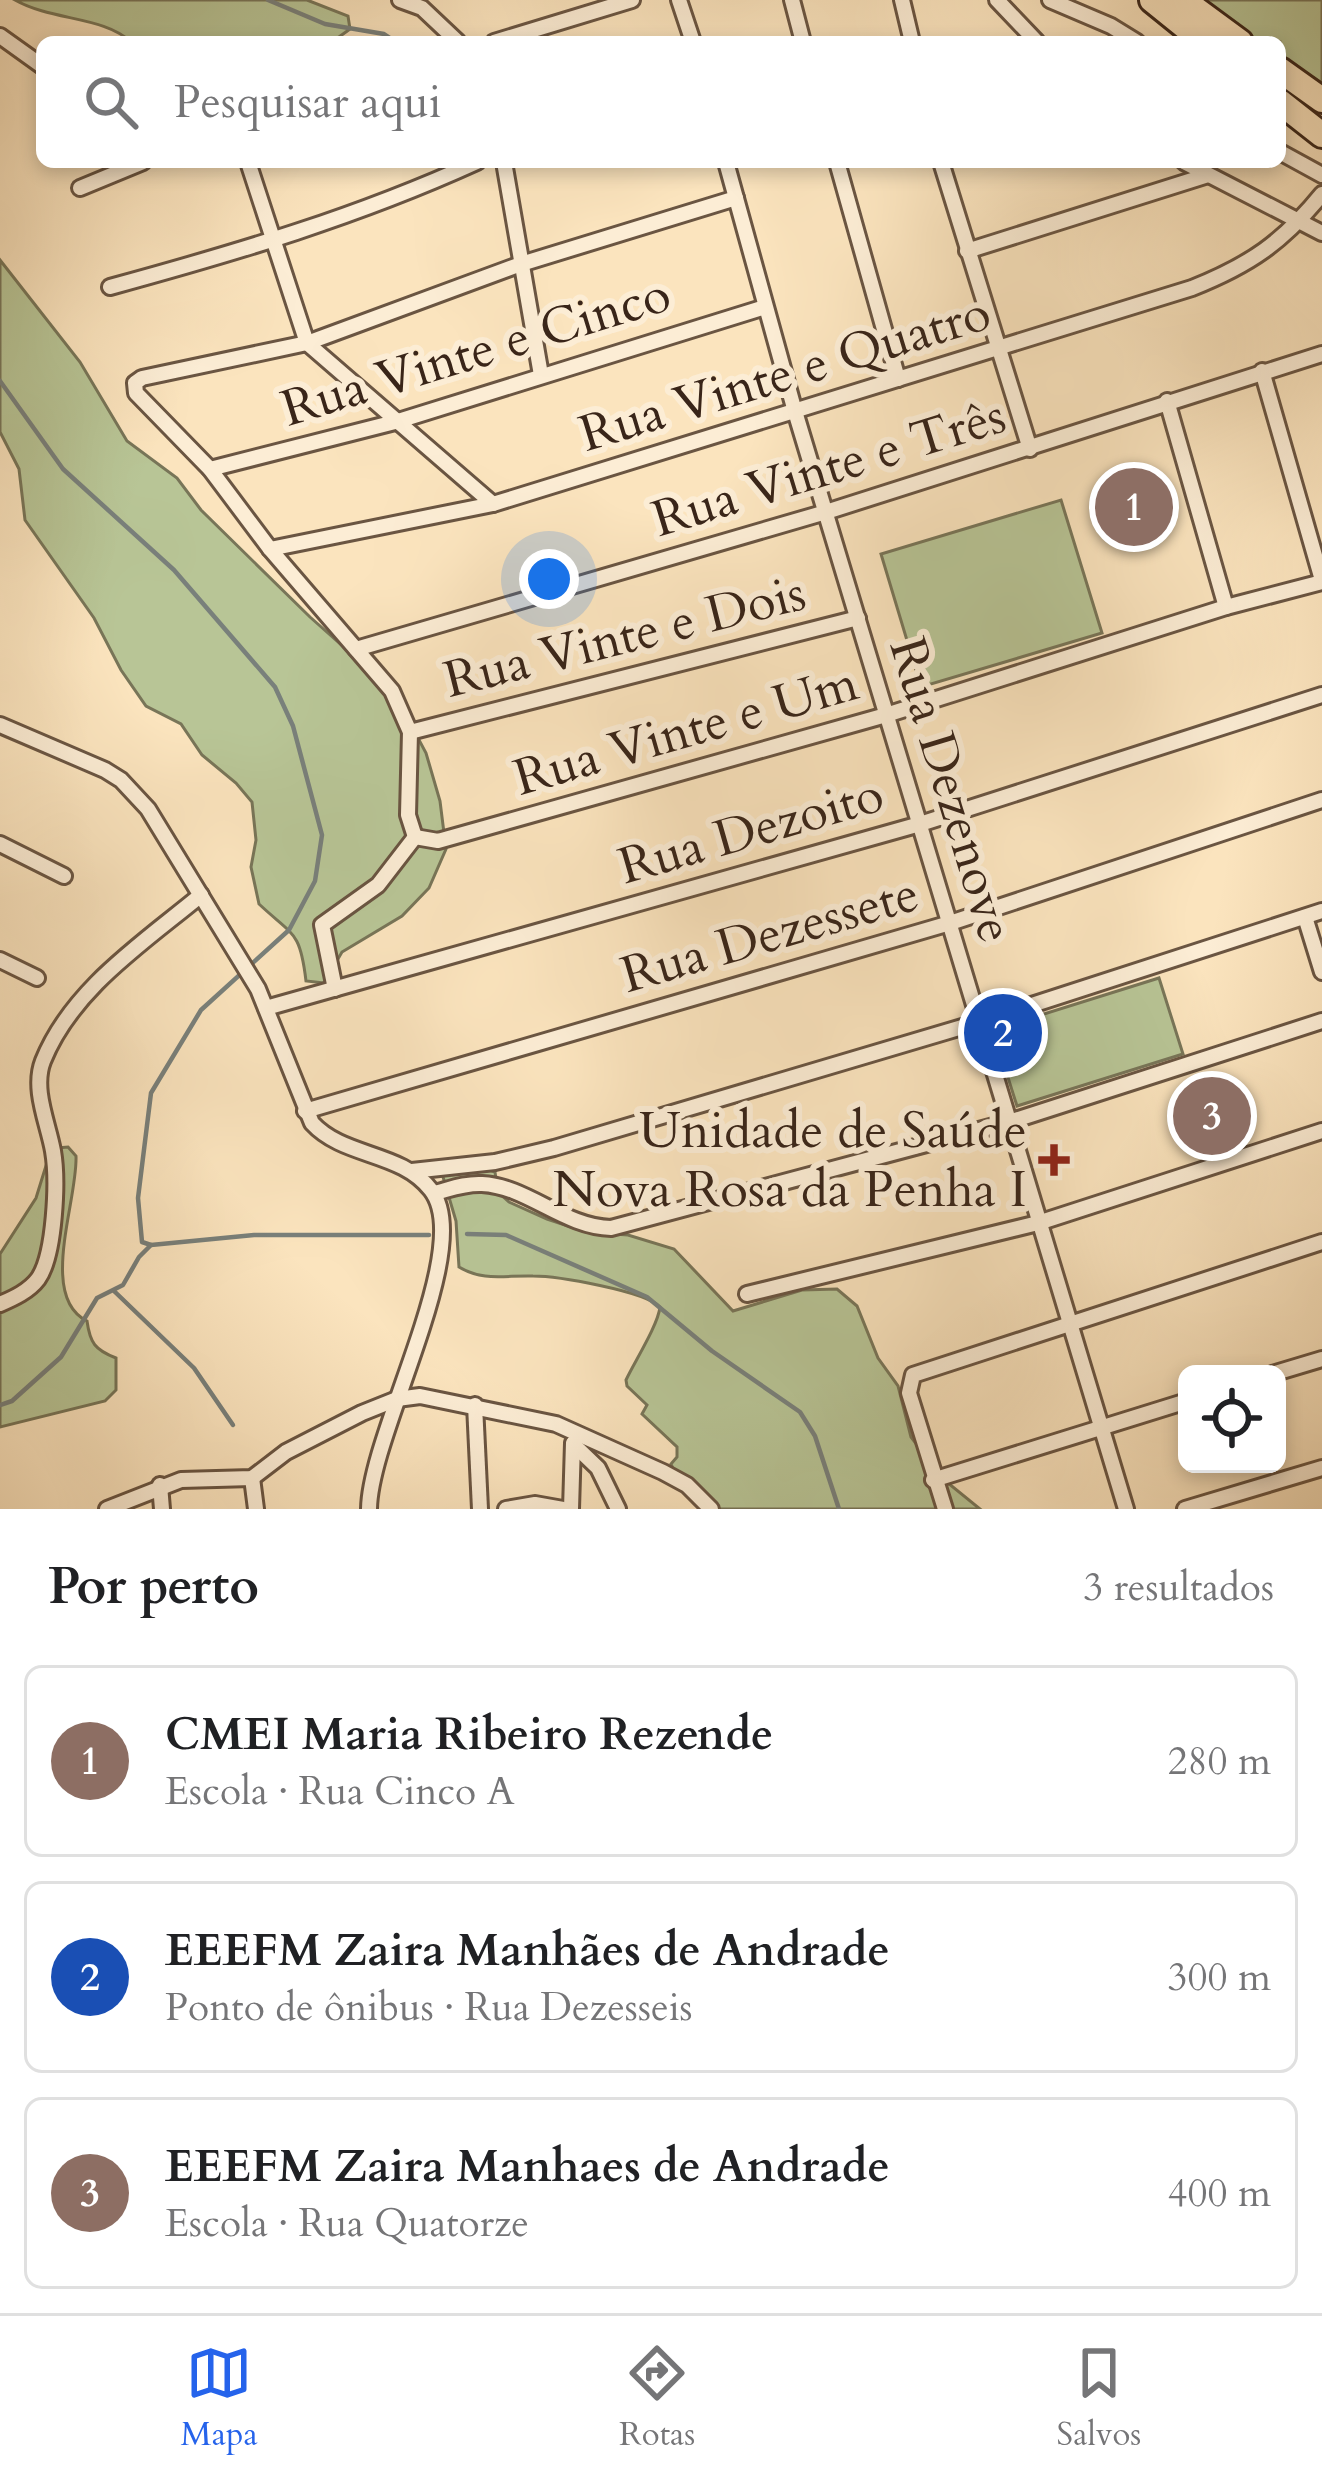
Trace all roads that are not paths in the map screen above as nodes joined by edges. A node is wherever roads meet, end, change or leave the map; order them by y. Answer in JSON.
{"nodes":[{"id":1,"x":400,"y":0,"type":"edge"},
{"id":2,"x":632,"y":0,"type":"edge"},
{"id":3,"x":679,"y":0,"type":"edge"},
{"id":4,"x":792,"y":0,"type":"edge"},
{"id":5,"x":902,"y":0,"type":"edge"},
{"id":6,"x":997,"y":0,"type":"edge"},
{"id":7,"x":1050,"y":0,"type":"edge"},
{"id":8,"x":1152,"y":0,"type":"edge"},
{"id":9,"x":1183,"y":0,"type":"edge"},
{"id":10,"x":573,"y":7,"type":"edge"},
{"id":11,"x":452,"y":36,"type":"edge"},
{"id":12,"x":508,"y":36,"type":"edge"},
{"id":13,"x":691,"y":36,"type":"edge"},
{"id":14,"x":801,"y":36,"type":"edge"},
{"id":15,"x":911,"y":36,"type":"edge"},
{"id":16,"x":1030,"y":36,"type":"edge"},
{"id":17,"x":1127,"y":36,"type":"edge"},
{"id":18,"x":1197,"y":36,"type":"edge"},
{"id":19,"x":1232,"y":36,"type":"edge"},
{"id":20,"x":0,"y":37,"type":"edge"},
{"id":21,"x":36,"y":62,"type":"edge"},
{"id":22,"x":1286,"y":74,"type":"edge"},
{"id":23,"x":1322,"y":100,"type":"edge"},
{"id":24,"x":1286,"y":107,"type":"edge"},
{"id":25,"x":1322,"y":135,"type":"edge"},
{"id":26,"x":1286,"y":155,"type":"edge"},
{"id":27,"x":128,"y":168,"type":"edge"},
{"id":28,"x":250,"y":168,"type":"edge"},
{"id":29,"x":464,"y":168,"type":"edge"},
{"id":30,"x":505,"y":168,"type":"edge"},
{"id":31,"x":728,"y":168,"type":"edge"},
{"id":32,"x":839,"y":168,"type":"edge"},
{"id":33,"x":943,"y":168,"type":"edge"},
{"id":34,"x":1195,"y":168,"type":"edge"},
{"id":35,"x":1208,"y":175,"type":"junction"},
{"id":36,"x":1322,"y":175,"type":"edge"},
{"id":37,"x":80,"y":188,"type":"dead end"},
{"id":38,"x":1322,"y":194,"type":"edge"},
{"id":39,"x":736,"y":198,"type":"junction"},
{"id":40,"x":1301,"y":220,"type":"junction"},
{"id":41,"x":1322,"y":233,"type":"edge"},
{"id":42,"x":272,"y":243,"type":"junction"},
{"id":43,"x":967,"y":251,"type":"junction"},
{"id":44,"x":521,"y":264,"type":"junction"},
{"id":45,"x":110,"y":287,"type":"dead end"},
{"id":46,"x":765,"y":307,"type":"junction"},
{"id":47,"x":307,"y":344,"type":"junction"},
{"id":48,"x":998,"y":350,"type":"junction"},
{"id":49,"x":1322,"y":354,"type":"edge"},
{"id":50,"x":1262,"y":371,"type":"junction"},
{"id":51,"x":541,"y":375,"type":"junction"},
{"id":52,"x":898,"y":379,"type":"junction"},
{"id":53,"x":1167,"y":401,"type":"junction"},
{"id":54,"x":794,"y":408,"type":"junction"},
{"id":55,"x":395,"y":422,"type":"junction"},
{"id":56,"x":1030,"y":449,"type":"junction"},
{"id":57,"x":209,"y":470,"type":"junction"},
{"id":58,"x":493,"y":504,"type":"junction"},
{"id":59,"x":826,"y":512,"type":"junction"},
{"id":60,"x":270,"y":549,"type":"junction"},
{"id":61,"x":1322,"y":581,"type":"edge"},
{"id":62,"x":1226,"y":607,"type":"junction"},
{"id":63,"x":858,"y":618,"type":"junction"},
{"id":64,"x":356,"y":649,"type":"junction"},
{"id":65,"x":1322,"y":694,"type":"edge"},
{"id":66,"x":886,"y":715,"type":"junction"},
{"id":67,"x":0,"y":725,"type":"edge"},
{"id":68,"x":410,"y":732,"type":"junction"},
{"id":69,"x":1322,"y":800,"type":"edge"},
{"id":70,"x":920,"y":824,"type":"junction"},
{"id":71,"x":416,"y":837,"type":"junction"},
{"id":72,"x":0,"y":844,"type":"edge"},
{"id":73,"x":64,"y":876,"type":"dead end"},
{"id":74,"x":201,"y":895,"type":"junction"},
{"id":75,"x":1322,"y":911,"type":"edge"},
{"id":76,"x":1305,"y":917,"type":"junction"},
{"id":77,"x":950,"y":923,"type":"junction"},
{"id":78,"x":0,"y":960,"type":"edge"},
{"id":79,"x":1322,"y":972,"type":"edge"},
{"id":80,"x":37,"y":978,"type":"dead end"},
{"id":81,"x":335,"y":988,"type":"junction"},
{"id":82,"x":266,"y":1008,"type":"junction"},
{"id":83,"x":1322,"y":1021,"type":"edge"},
{"id":84,"x":980,"y":1022,"type":"junction"},
{"id":85,"x":305,"y":1111,"type":"junction"},
{"id":86,"x":1010,"y":1122,"type":"junction"},
{"id":87,"x":1322,"y":1131,"type":"edge"},
{"id":88,"x":412,"y":1171,"type":"junction"},
{"id":89,"x":434,"y":1193,"type":"junction"},
{"id":90,"x":1038,"y":1222,"type":"junction"},
{"id":91,"x":1322,"y":1242,"type":"edge"},
{"id":92,"x":747,"y":1294,"type":"dead end"},
{"id":93,"x":0,"y":1304,"type":"edge"},
{"id":94,"x":1070,"y":1323,"type":"junction"},
{"id":95,"x":1322,"y":1358,"type":"edge"},
{"id":96,"x":1286,"y":1370,"type":"edge"},
{"id":97,"x":398,"y":1399,"type":"junction"},
{"id":98,"x":1178,"y":1404,"type":"edge"},
{"id":99,"x":475,"y":1405,"type":"junction"},
{"id":100,"x":1103,"y":1427,"type":"junction"},
{"id":101,"x":573,"y":1438,"type":"junction"},
{"id":102,"x":1322,"y":1468,"type":"edge"},
{"id":103,"x":252,"y":1478,"type":"junction"},
{"id":104,"x":933,"y":1480,"type":"junction"},
{"id":105,"x":160,"y":1485,"type":"junction"},
{"id":106,"x":107,"y":1509,"type":"edge"},
{"id":107,"x":162,"y":1509,"type":"edge"},
{"id":108,"x":256,"y":1509,"type":"edge"},
{"id":109,"x":370,"y":1509,"type":"edge"},
{"id":110,"x":480,"y":1509,"type":"edge"},
{"id":111,"x":506,"y":1509,"type":"edge"},
{"id":112,"x":567,"y":1509,"type":"edge"},
{"id":113,"x":618,"y":1509,"type":"edge"},
{"id":114,"x":711,"y":1509,"type":"edge"},
{"id":115,"x":945,"y":1509,"type":"edge"},
{"id":116,"x":1126,"y":1509,"type":"edge"},
{"id":117,"x":1185,"y":1509,"type":"edge"}],
"edges":[{"from":1,"to":11,"type":"street"},
{"from":2,"to":10,"type":"street"},
{"from":3,"to":13,"type":"street"},
{"from":4,"to":14,"type":"street"},
{"from":5,"to":15,"type":"street"},
{"from":6,"to":16,"type":"street"},
{"from":7,"to":17,"type":"street"},
{"from":8,"to":18,"type":"highway"},
{"from":9,"to":19,"type":"highway"},
{"from":10,"to":12,"type":"street"},
{"from":20,"to":21,"type":"street"},
{"from":22,"to":23,"type":"highway"},
{"from":24,"to":25,"type":"highway"},
{"from":26,"to":36,"type":"street"},
{"from":27,"to":37,"type":"street"},
{"from":28,"to":42,"type":"street"},
{"from":29,"to":42,"type":"street"},
{"from":30,"to":44,"type":"street"},
{"from":31,"to":39,"type":"street","name":"Rua Dezenove"},
{"from":32,"to":52,"type":"street"},
{"from":33,"to":43,"type":"street"},
{"from":34,"to":35,"type":"street"},
{"from":35,"to":40,"type":"street"},
{"from":35,"to":43,"type":"street"},
{"from":38,"to":40,"type":"street","name":"Rua Vinte e Quatro"},
{"from":39,"to":44,"type":"street"},
{"from":39,"to":46,"type":"street","name":"Rua Dezenove"},
{"from":40,"to":41,"type":"street"},
{"from":40,"to":48,"type":"street","name":"Rua Vinte e Quatro"},
{"from":42,"to":45,"type":"street"},
{"from":42,"to":47,"type":"street"},
{"from":43,"to":48,"type":"street"},
{"from":44,"to":47,"type":"street"},
{"from":44,"to":51,"type":"street"},
{"from":46,"to":51,"type":"street","name":"Rua Vinte e Cinco"},
{"from":46,"to":54,"type":"street","name":"Rua Dezenove"},
{"from":47,"to":55,"type":"street"},
{"from":47,"to":57,"type":"street"},
{"from":48,"to":52,"type":"street","name":"Rua Vinte e Quatro"},
{"from":48,"to":56,"type":"street"},
{"from":49,"to":50,"type":"street","name":"Rua Vinte e Três"},
{"from":50,"to":53,"type":"street","name":"Rua Vinte e Três"},
{"from":50,"to":61,"type":"street"},
{"from":51,"to":55,"type":"street","name":"Rua Vinte e Cinco"},
{"from":52,"to":54,"type":"street","name":"Rua Vinte e Quatro"},
{"from":53,"to":56,"type":"street","name":"Rua Vinte e Três"},
{"from":53,"to":62,"type":"street"},
{"from":54,"to":58,"type":"street","name":"Rua Vinte e Quatro"},
{"from":54,"to":59,"type":"street","name":"Rua Dezenove"},
{"from":55,"to":57,"type":"street","name":"Rua Vinte e Cinco"},
{"from":55,"to":58,"type":"street"},
{"from":56,"to":59,"type":"street","name":"Rua Vinte e Três"},
{"from":57,"to":60,"type":"street"},
{"from":58,"to":60,"type":"street","name":"Rua Vinte e Quatro"},
{"from":59,"to":63,"type":"street","name":"Rua Dezenove"},
{"from":59,"to":64,"type":"street","name":"Rua Vinte e Três"},
{"from":60,"to":64,"type":"street"},
{"from":61,"to":62,"type":"street","name":"Rua Vinte e Um"},
{"from":62,"to":66,"type":"street","name":"Rua Vinte e Um"},
{"from":63,"to":66,"type":"street","name":"Rua Dezenove"},
{"from":63,"to":68,"type":"street","name":"Rua Vinte e Dois"},
{"from":64,"to":68,"type":"street"},
{"from":65,"to":70,"type":"street","name":"Rua Dezoito"},
{"from":66,"to":70,"type":"street","name":"Rua Dezenove"},
{"from":66,"to":71,"type":"street","name":"Rua Vinte e Um"},
{"from":67,"to":74,"type":"street"},
{"from":68,"to":71,"type":"street"},
{"from":69,"to":77,"type":"street","name":"Rua Dezessete"},
{"from":70,"to":77,"type":"street","name":"Rua Dezenove"},
{"from":70,"to":81,"type":"street","name":"Rua Dezoito"},
{"from":71,"to":81,"type":"street"},
{"from":72,"to":73,"type":"street"},
{"from":74,"to":82,"type":"street"},
{"from":74,"to":93,"type":"street"},
{"from":75,"to":76,"type":"street"},
{"from":76,"to":79,"type":"street"},
{"from":76,"to":84,"type":"street"},
{"from":77,"to":84,"type":"street","name":"Rua Dezenove"},
{"from":77,"to":85,"type":"street","name":"Rua Dezessete"},
{"from":78,"to":80,"type":"street"},
{"from":81,"to":82,"type":"street","name":"Rua Dezoito"},
{"from":82,"to":85,"type":"street"},
{"from":83,"to":86,"type":"street"},
{"from":84,"to":86,"type":"street","name":"Rua Dezenove"},
{"from":84,"to":88,"type":"street"},
{"from":85,"to":88,"type":"street"},
{"from":86,"to":89,"type":"street"},
{"from":86,"to":90,"type":"street","name":"Rua Dezenove"},
{"from":87,"to":90,"type":"street"},
{"from":88,"to":89,"type":"street"},
{"from":89,"to":97,"type":"street"},
{"from":90,"to":92,"type":"street"},
{"from":90,"to":94,"type":"street","name":"Rua Dezenove"},
{"from":91,"to":94,"type":"street"},
{"from":94,"to":100,"type":"street","name":"Rua Dezenove"},
{"from":94,"to":104,"type":"street"},
{"from":95,"to":96,"type":"street"},
{"from":97,"to":99,"type":"street"},
{"from":97,"to":103,"type":"street"},
{"from":97,"to":109,"type":"street"},
{"from":98,"to":100,"type":"street"},
{"from":99,"to":101,"type":"street"},
{"from":99,"to":110,"type":"street"},
{"from":100,"to":104,"type":"street"},
{"from":100,"to":116,"type":"street","name":"Rua Dezenove"},
{"from":101,"to":112,"type":"street"},
{"from":101,"to":113,"type":"street"},
{"from":101,"to":114,"type":"street"},
{"from":102,"to":117,"type":"street"},
{"from":103,"to":105,"type":"street"},
{"from":103,"to":108,"type":"street"},
{"from":104,"to":115,"type":"street"},
{"from":105,"to":106,"type":"street"},
{"from":105,"to":107,"type":"street"},
{"from":111,"to":112,"type":"street"}]}
